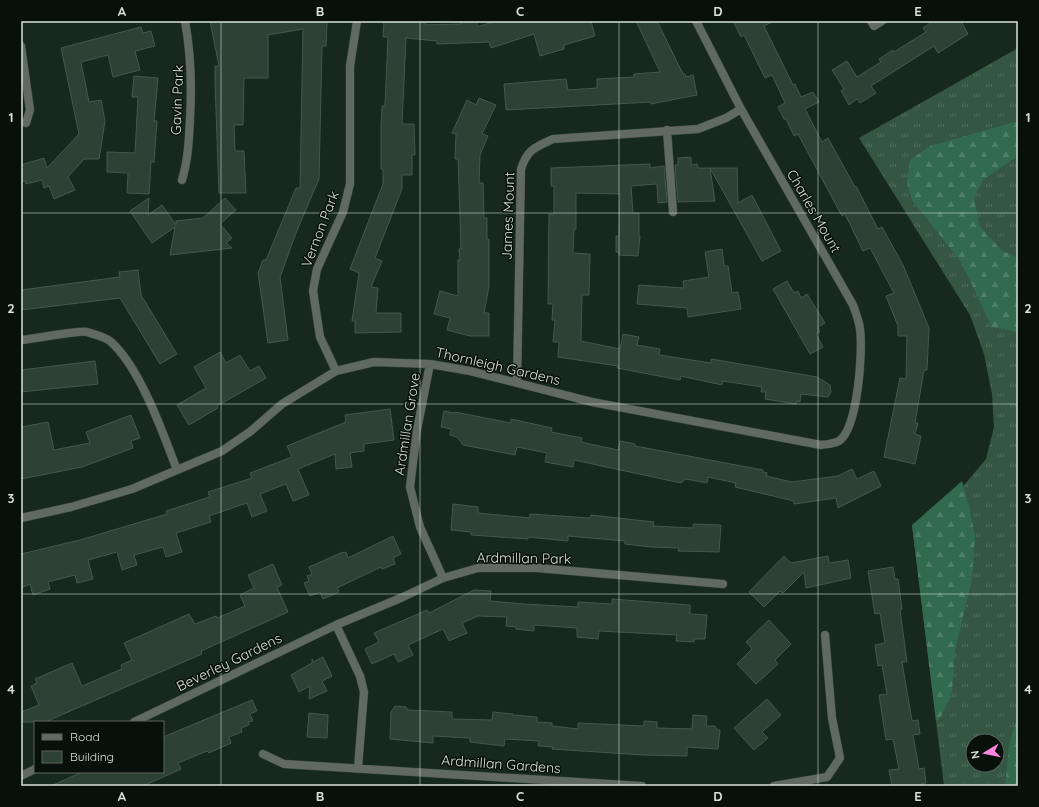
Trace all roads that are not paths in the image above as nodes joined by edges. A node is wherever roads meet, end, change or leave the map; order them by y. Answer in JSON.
{"nodes":[{"id":1,"x":185,"y":21,"type":"edge"},
{"id":2,"x":357,"y":21,"type":"edge"},
{"id":3,"x":696,"y":21,"type":"edge"},
{"id":4,"x":871,"y":21,"type":"edge"},
{"id":5,"x":882,"y":21,"type":"edge"},
{"id":6,"x":21,"y":46,"type":"edge"},
{"id":7,"x":741,"y":109,"type":"junction"},
{"id":8,"x":26,"y":123,"type":"dead end"},
{"id":9,"x":667,"y":130,"type":"junction"},
{"id":10,"x":182,"y":180,"type":"dead end"},
{"id":11,"x":673,"y":212,"type":"dead end"},
{"id":12,"x":21,"y":340,"type":"edge"},
{"id":13,"x":430,"y":364,"type":"junction"},
{"id":14,"x":336,"y":371,"type":"junction"},
{"id":15,"x":517,"y":383,"type":"junction"},
{"id":16,"x":850,"y":426,"type":"joint"},
{"id":17,"x":177,"y":470,"type":"junction"},
{"id":18,"x":21,"y":518,"type":"edge"},
{"id":19,"x":443,"y":578,"type":"junction"},
{"id":20,"x":723,"y":584,"type":"dead end"},
{"id":21,"x":336,"y":625,"type":"junction"},
{"id":22,"x":825,"y":635,"type":"dead end"},
{"id":23,"x":136,"y":721,"type":"edge"},
{"id":24,"x":263,"y":754,"type":"dead end"},
{"id":25,"x":358,"y":768,"type":"junction"},
{"id":26,"x":34,"y":770,"type":"edge"},
{"id":27,"x":21,"y":776,"type":"edge"},
{"id":28,"x":642,"y":786,"type":"edge"},
{"id":29,"x":774,"y":786,"type":"edge"}],
"edges":[{"from":1,"to":10,"type":"street","name":"Gavin Park"},
{"from":2,"to":14,"type":"street","name":"Vernon Park"},
{"from":3,"to":7,"type":"street","name":"Charles Mount"},
{"from":4,"to":5,"type":"street"},
{"from":6,"to":8,"type":"street"},
{"from":7,"to":9,"type":"street","name":"James Mount"},
{"from":7,"to":16,"type":"street","name":"Charles Mount"},
{"from":9,"to":11,"type":"street"},
{"from":9,"to":15,"type":"street","name":"James Mount"},
{"from":12,"to":17,"type":"street"},
{"from":13,"to":14,"type":"street","name":"Thornleigh Gardens"},
{"from":13,"to":15,"type":"street","name":"Thornleigh Gardens"},
{"from":13,"to":19,"type":"street","name":"Ardmillan Grove"},
{"from":14,"to":17,"type":"street","name":"Thornleigh Gardens"},
{"from":15,"to":16,"type":"street","name":"Thornleigh Gardens"},
{"from":17,"to":18,"type":"street","name":"Thornleigh Gardens"},
{"from":19,"to":20,"type":"street","name":"Ardmillan Park"},
{"from":19,"to":21,"type":"street","name":"Ardmillan Park"},
{"from":21,"to":23,"type":"street","name":"Beverley Gardens"},
{"from":21,"to":25,"type":"street"},
{"from":22,"to":29,"type":"street"},
{"from":24,"to":25,"type":"street","name":"Ardmillan Gardens"},
{"from":25,"to":28,"type":"street","name":"Ardmillan Gardens"},
{"from":26,"to":27,"type":"street"}]}
